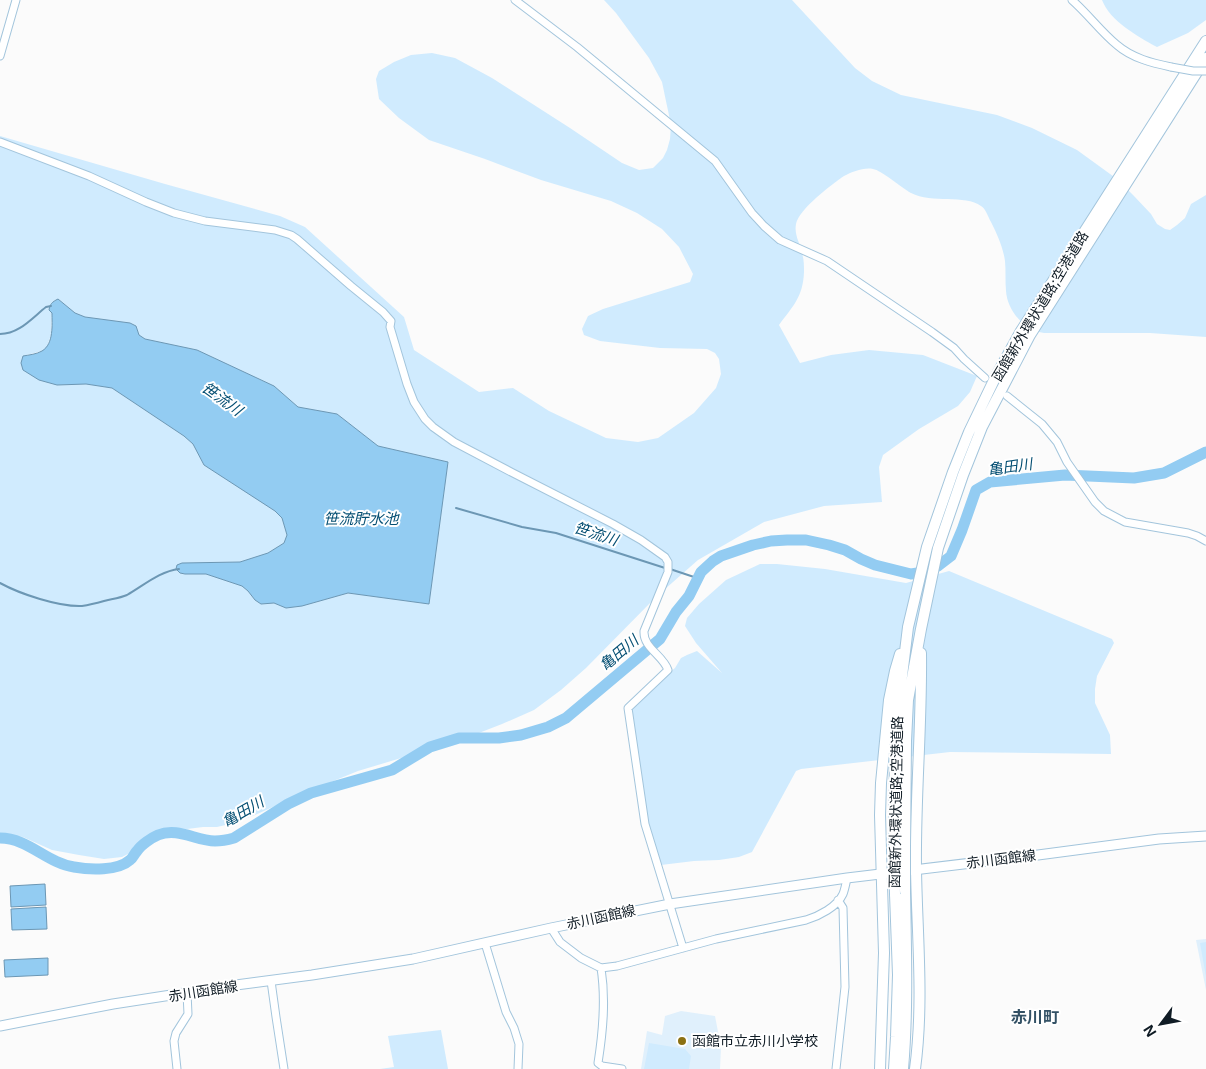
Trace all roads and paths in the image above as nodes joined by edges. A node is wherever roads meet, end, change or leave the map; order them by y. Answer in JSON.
{"nodes":[{"id":1,"x":16,"y":0,"type":"edge"},
{"id":2,"x":515,"y":0,"type":"edge"},
{"id":3,"x":1072,"y":0,"type":"edge"},
{"id":4,"x":1206,"y":41,"type":"edge"},
{"id":5,"x":0,"y":56,"type":"edge"},
{"id":6,"x":1206,"y":58,"type":"edge"},
{"id":7,"x":1206,"y":71,"type":"edge"},
{"id":8,"x":0,"y":142,"type":"edge"},
{"id":9,"x":985,"y":378,"type":"dead end"},
{"id":10,"x":1007,"y":396,"type":"dead end"},
{"id":11,"x":1206,"y":541,"type":"edge"},
{"id":12,"x":908,"y":627,"type":"junction"},
{"id":13,"x":921,"y":629,"type":"junction"},
{"id":14,"x":1206,"y":836,"type":"edge"},
{"id":15,"x":916,"y":869,"type":"junction"},
{"id":16,"x":882,"y":874,"type":"junction"},
{"id":17,"x":847,"y":878,"type":"junction"},
{"id":18,"x":838,"y":900,"type":"junction"},
{"id":19,"x":670,"y":904,"type":"junction"},
{"id":20,"x":551,"y":928,"type":"junction"},
{"id":21,"x":485,"y":943,"type":"junction"},
{"id":22,"x":683,"y":948,"type":"junction"},
{"id":23,"x":601,"y":968,"type":"junction"},
{"id":24,"x":271,"y":981,"type":"junction"},
{"id":25,"x":187,"y":993,"type":"junction"},
{"id":26,"x":0,"y":1026,"type":"edge"},
{"id":27,"x":177,"y":1069,"type":"edge"},
{"id":28,"x":284,"y":1069,"type":"edge"},
{"id":29,"x":518,"y":1069,"type":"edge"},
{"id":30,"x":622,"y":1069,"type":"edge"},
{"id":31,"x":836,"y":1069,"type":"edge"},
{"id":32,"x":880,"y":1069,"type":"edge"},
{"id":33,"x":894,"y":1069,"type":"edge"},
{"id":34,"x":903,"y":1069,"type":"edge"},
{"id":35,"x":915,"y":1069,"type":"edge"}],
"edges":[{"from":1,"to":5,"type":"street"},
{"from":2,"to":9,"type":"street"},
{"from":3,"to":7,"type":"street","bridge":true},
{"from":4,"to":12,"type":"highway","name":"函館新外環状道路;空港道路"},
{"from":6,"to":13,"type":"highway","name":"函館新外環状道路;空港道路"},
{"from":8,"to":19,"type":"street"},
{"from":10,"to":11,"type":"street"},
{"from":12,"to":16,"type":"highway"},
{"from":12,"to":33,"type":"highway","name":"函館新外環状道路;空港道路","bridge":true},
{"from":13,"to":15,"type":"highway"},
{"from":13,"to":34,"type":"highway","name":"函館新外環状道路;空港道路","bridge":true},
{"from":14,"to":15,"type":"main road","name":"赤川函館線"},
{"from":15,"to":16,"type":"main road","name":"赤川函館線"},
{"from":15,"to":35,"type":"highway"},
{"from":16,"to":17,"type":"main road","name":"赤川函館線"},
{"from":16,"to":32,"type":"highway"},
{"from":17,"to":18,"type":"street"},
{"from":17,"to":19,"type":"main road","name":"赤川函館線"},
{"from":18,"to":22,"type":"street"},
{"from":18,"to":31,"type":"street"},
{"from":19,"to":20,"type":"main road","name":"赤川函館線"},
{"from":19,"to":22,"type":"street"},
{"from":20,"to":21,"type":"main road","name":"赤川函館線"},
{"from":20,"to":23,"type":"street"},
{"from":21,"to":24,"type":"main road","name":"赤川函館線"},
{"from":21,"to":29,"type":"street"},
{"from":22,"to":23,"type":"street"},
{"from":23,"to":30,"type":"street"},
{"from":24,"to":25,"type":"main road","name":"赤川函館線"},
{"from":24,"to":28,"type":"street"},
{"from":25,"to":26,"type":"main road","name":"赤川函館線"},
{"from":25,"to":27,"type":"street"}]}
